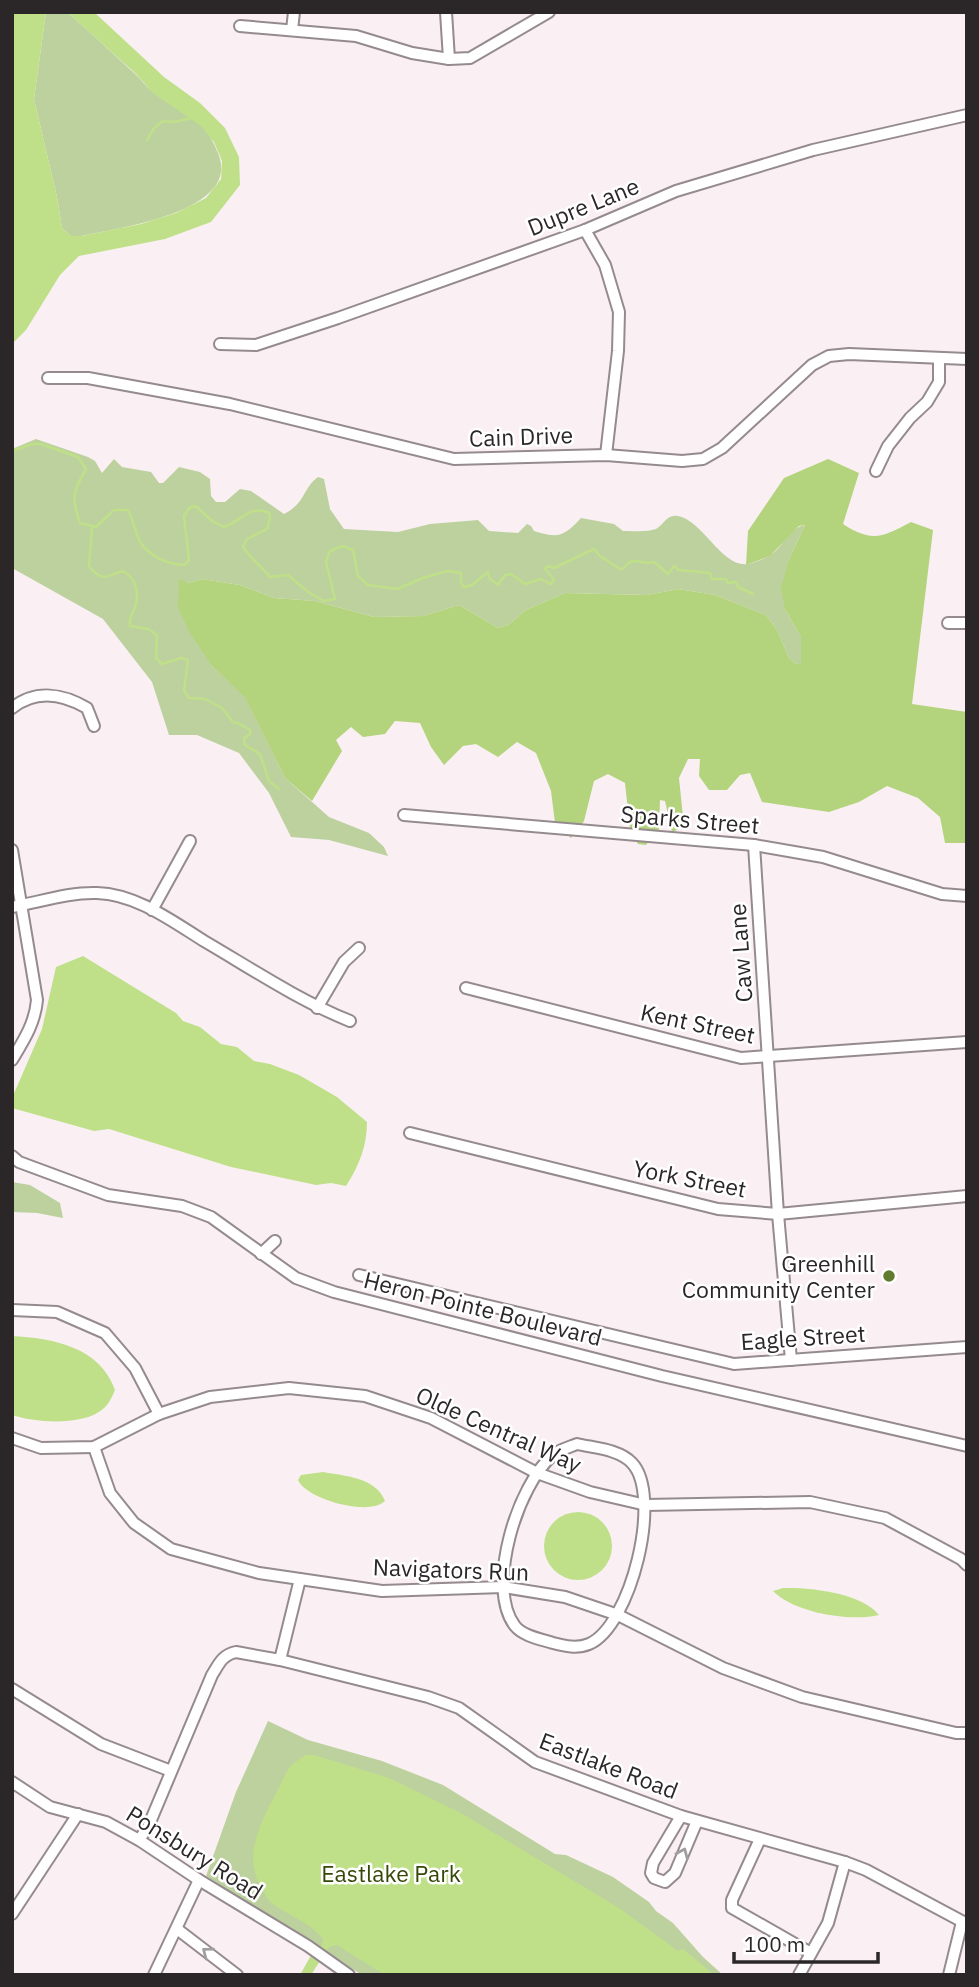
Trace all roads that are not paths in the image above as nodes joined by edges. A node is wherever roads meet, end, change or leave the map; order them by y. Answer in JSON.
{"nodes":[{"id":1,"x":294,"y":12,"type":"edge"},
{"id":2,"x":446,"y":12,"type":"edge"},
{"id":3,"x":549,"y":12,"type":"edge"},
{"id":4,"x":240,"y":26,"type":"dead end"},
{"id":5,"x":292,"y":30,"type":"junction"},
{"id":6,"x":449,"y":59,"type":"junction"},
{"id":7,"x":967,"y":115,"type":"edge"},
{"id":8,"x":585,"y":230,"type":"junction"},
{"id":9,"x":219,"y":344,"type":"dead end"},
{"id":10,"x":939,"y":358,"type":"junction"},
{"id":11,"x":967,"y":359,"type":"edge"},
{"id":12,"x":48,"y":378,"type":"dead end"},
{"id":13,"x":606,"y":455,"type":"junction"},
{"id":14,"x":876,"y":471,"type":"dead end"},
{"id":15,"x":948,"y":623,"type":"dead end"},
{"id":16,"x":967,"y":623,"type":"edge"},
{"id":17,"x":12,"y":708,"type":"edge"},
{"id":18,"x":94,"y":726,"type":"dead end"},
{"id":19,"x":404,"y":816,"type":"dead end"},
{"id":20,"x":190,"y":841,"type":"dead end"},
{"id":21,"x":754,"y":845,"type":"junction"},
{"id":22,"x":12,"y":849,"type":"edge"},
{"id":23,"x":967,"y":897,"type":"edge"},
{"id":24,"x":16,"y":906,"type":"edge"},
{"id":25,"x":152,"y":910,"type":"junction"},
{"id":26,"x":359,"y":948,"type":"dead end"},
{"id":27,"x":466,"y":988,"type":"dead end"},
{"id":28,"x":317,"y":1008,"type":"junction"},
{"id":29,"x":350,"y":1021,"type":"dead end"},
{"id":30,"x":967,"y":1042,"type":"edge"},
{"id":31,"x":768,"y":1058,"type":"junction"},
{"id":32,"x":12,"y":1060,"type":"edge"},
{"id":33,"x":410,"y":1133,"type":"dead end"},
{"id":34,"x":12,"y":1156,"type":"edge"},
{"id":35,"x":967,"y":1196,"type":"edge"},
{"id":36,"x":778,"y":1214,"type":"junction"},
{"id":37,"x":275,"y":1241,"type":"dead end"},
{"id":38,"x":261,"y":1254,"type":"junction"},
{"id":39,"x":359,"y":1275,"type":"dead end"},
{"id":40,"x":12,"y":1310,"type":"edge"},
{"id":41,"x":967,"y":1347,"type":"edge"},
{"id":42,"x":791,"y":1360,"type":"junction"},
{"id":43,"x":159,"y":1414,"type":"junction"},
{"id":44,"x":12,"y":1438,"type":"edge"},
{"id":45,"x":967,"y":1446,"type":"edge"},
{"id":46,"x":93,"y":1447,"type":"junction"},
{"id":47,"x":537,"y":1473,"type":"junction"},
{"id":48,"x":646,"y":1505,"type":"junction"},
{"id":49,"x":967,"y":1565,"type":"edge"},
{"id":50,"x":300,"y":1579,"type":"junction"},
{"id":51,"x":503,"y":1587,"type":"junction"},
{"id":52,"x":618,"y":1615,"type":"junction"},
{"id":53,"x":280,"y":1660,"type":"junction"},
{"id":54,"x":12,"y":1689,"type":"edge"},
{"id":55,"x":967,"y":1733,"type":"edge"},
{"id":56,"x":171,"y":1771,"type":"junction"},
{"id":57,"x":12,"y":1782,"type":"edge"},
{"id":58,"x":78,"y":1814,"type":"junction"},
{"id":59,"x":681,"y":1816,"type":"junction"},
{"id":60,"x":697,"y":1821,"type":"junction"},
{"id":61,"x":139,"y":1839,"type":"junction"},
{"id":62,"x":760,"y":1839,"type":"junction"},
{"id":63,"x":845,"y":1862,"type":"junction"},
{"id":64,"x":199,"y":1880,"type":"junction"},
{"id":65,"x":12,"y":1914,"type":"edge"},
{"id":66,"x":964,"y":1923,"type":"edge"},
{"id":67,"x":177,"y":1929,"type":"junction"},
{"id":68,"x":811,"y":1954,"type":"junction"},
{"id":69,"x":154,"y":1975,"type":"edge"},
{"id":70,"x":237,"y":1975,"type":"edge"},
{"id":71,"x":349,"y":1975,"type":"edge"},
{"id":72,"x":799,"y":1975,"type":"edge"},
{"id":73,"x":949,"y":1975,"type":"edge"}],
"edges":[{"from":1,"to":5,"type":"street"},
{"from":2,"to":6,"type":"street"},
{"from":3,"to":6,"type":"street"},
{"from":4,"to":5,"type":"street"},
{"from":5,"to":6,"type":"street"},
{"from":7,"to":8,"type":"street","name":"Dupre Lane"},
{"from":8,"to":9,"type":"street","name":"Dupre Lane"},
{"from":8,"to":13,"type":"street"},
{"from":10,"to":11,"type":"street","name":"Cain Drive"},
{"from":10,"to":13,"type":"street","name":"Cain Drive"},
{"from":10,"to":14,"type":"street"},
{"from":12,"to":13,"type":"street","name":"Cain Drive"},
{"from":15,"to":16,"type":"street"},
{"from":17,"to":18,"type":"street"},
{"from":19,"to":21,"type":"street","name":"Sparks Street"},
{"from":20,"to":25,"type":"street"},
{"from":21,"to":23,"type":"street","name":"Sparks Street"},
{"from":21,"to":31,"type":"street","name":"Caw Lane"},
{"from":22,"to":24,"type":"street"},
{"from":24,"to":25,"type":"street"},
{"from":24,"to":32,"type":"street"},
{"from":25,"to":28,"type":"street"},
{"from":26,"to":28,"type":"street"},
{"from":27,"to":31,"type":"street","name":"Kent Street"},
{"from":28,"to":29,"type":"street"},
{"from":30,"to":31,"type":"street","name":"Kent Street"},
{"from":31,"to":36,"type":"street","name":"Caw Lane"},
{"from":33,"to":36,"type":"street","name":"York Street"},
{"from":34,"to":38,"type":"street","name":"Heron Pointe Boulevard"},
{"from":35,"to":36,"type":"street","name":"York Street"},
{"from":36,"to":42,"type":"street","name":"Caw Lane"},
{"from":37,"to":38,"type":"street"},
{"from":38,"to":45,"type":"street","name":"Heron Pointe Boulevard"},
{"from":39,"to":42,"type":"street","name":"Eagle Street"},
{"from":40,"to":43,"type":"street"},
{"from":41,"to":42,"type":"street","name":"Eagle Street"},
{"from":43,"to":46,"type":"street","name":"Olde Central Way"},
{"from":43,"to":47,"type":"street","name":"Olde Central Way"},
{"from":44,"to":46,"type":"street","name":"Olde Central Way"},
{"from":46,"to":50,"type":"street","name":"Navigators Run"},
{"from":47,"to":48,"type":"street","name":"Olde Central Way"},
{"from":47,"to":48,"type":"street"},
{"from":47,"to":51,"type":"street"},
{"from":48,"to":49,"type":"street","name":"Olde Central Way"},
{"from":48,"to":52,"type":"street"},
{"from":50,"to":51,"type":"street","name":"Navigators Run"},
{"from":50,"to":53,"type":"street"},
{"from":51,"to":52,"type":"street","name":"Navigators Run"},
{"from":51,"to":52,"type":"street"},
{"from":52,"to":55,"type":"street","name":"Navigators Run"},
{"from":53,"to":56,"type":"street","name":"Eastlake Road"},
{"from":53,"to":59,"type":"street","name":"Eastlake Road"},
{"from":54,"to":56,"type":"street"},
{"from":56,"to":61,"type":"street"},
{"from":57,"to":58,"type":"street","name":"Ponsbury Road"},
{"from":58,"to":61,"type":"street","name":"Ponsbury Road"},
{"from":58,"to":65,"type":"street"},
{"from":59,"to":60,"type":"street","name":"Eastlake Road"},
{"from":59,"to":60,"type":"street","one_way":true},
{"from":60,"to":62,"type":"street","name":"Eastlake Road"},
{"from":61,"to":64,"type":"street","name":"Ponsbury Road"},
{"from":62,"to":63,"type":"street","name":"Eastlake Road"},
{"from":62,"to":68,"type":"street"},
{"from":63,"to":66,"type":"street","name":"Eastlake Road"},
{"from":63,"to":68,"type":"street"},
{"from":64,"to":67,"type":"street"},
{"from":64,"to":71,"type":"street","name":"Ponsbury Road"},
{"from":66,"to":73,"type":"street"},
{"from":67,"to":69,"type":"street"},
{"from":70,"to":67,"type":"street","one_way":true},
{"from":68,"to":72,"type":"street"}]}
